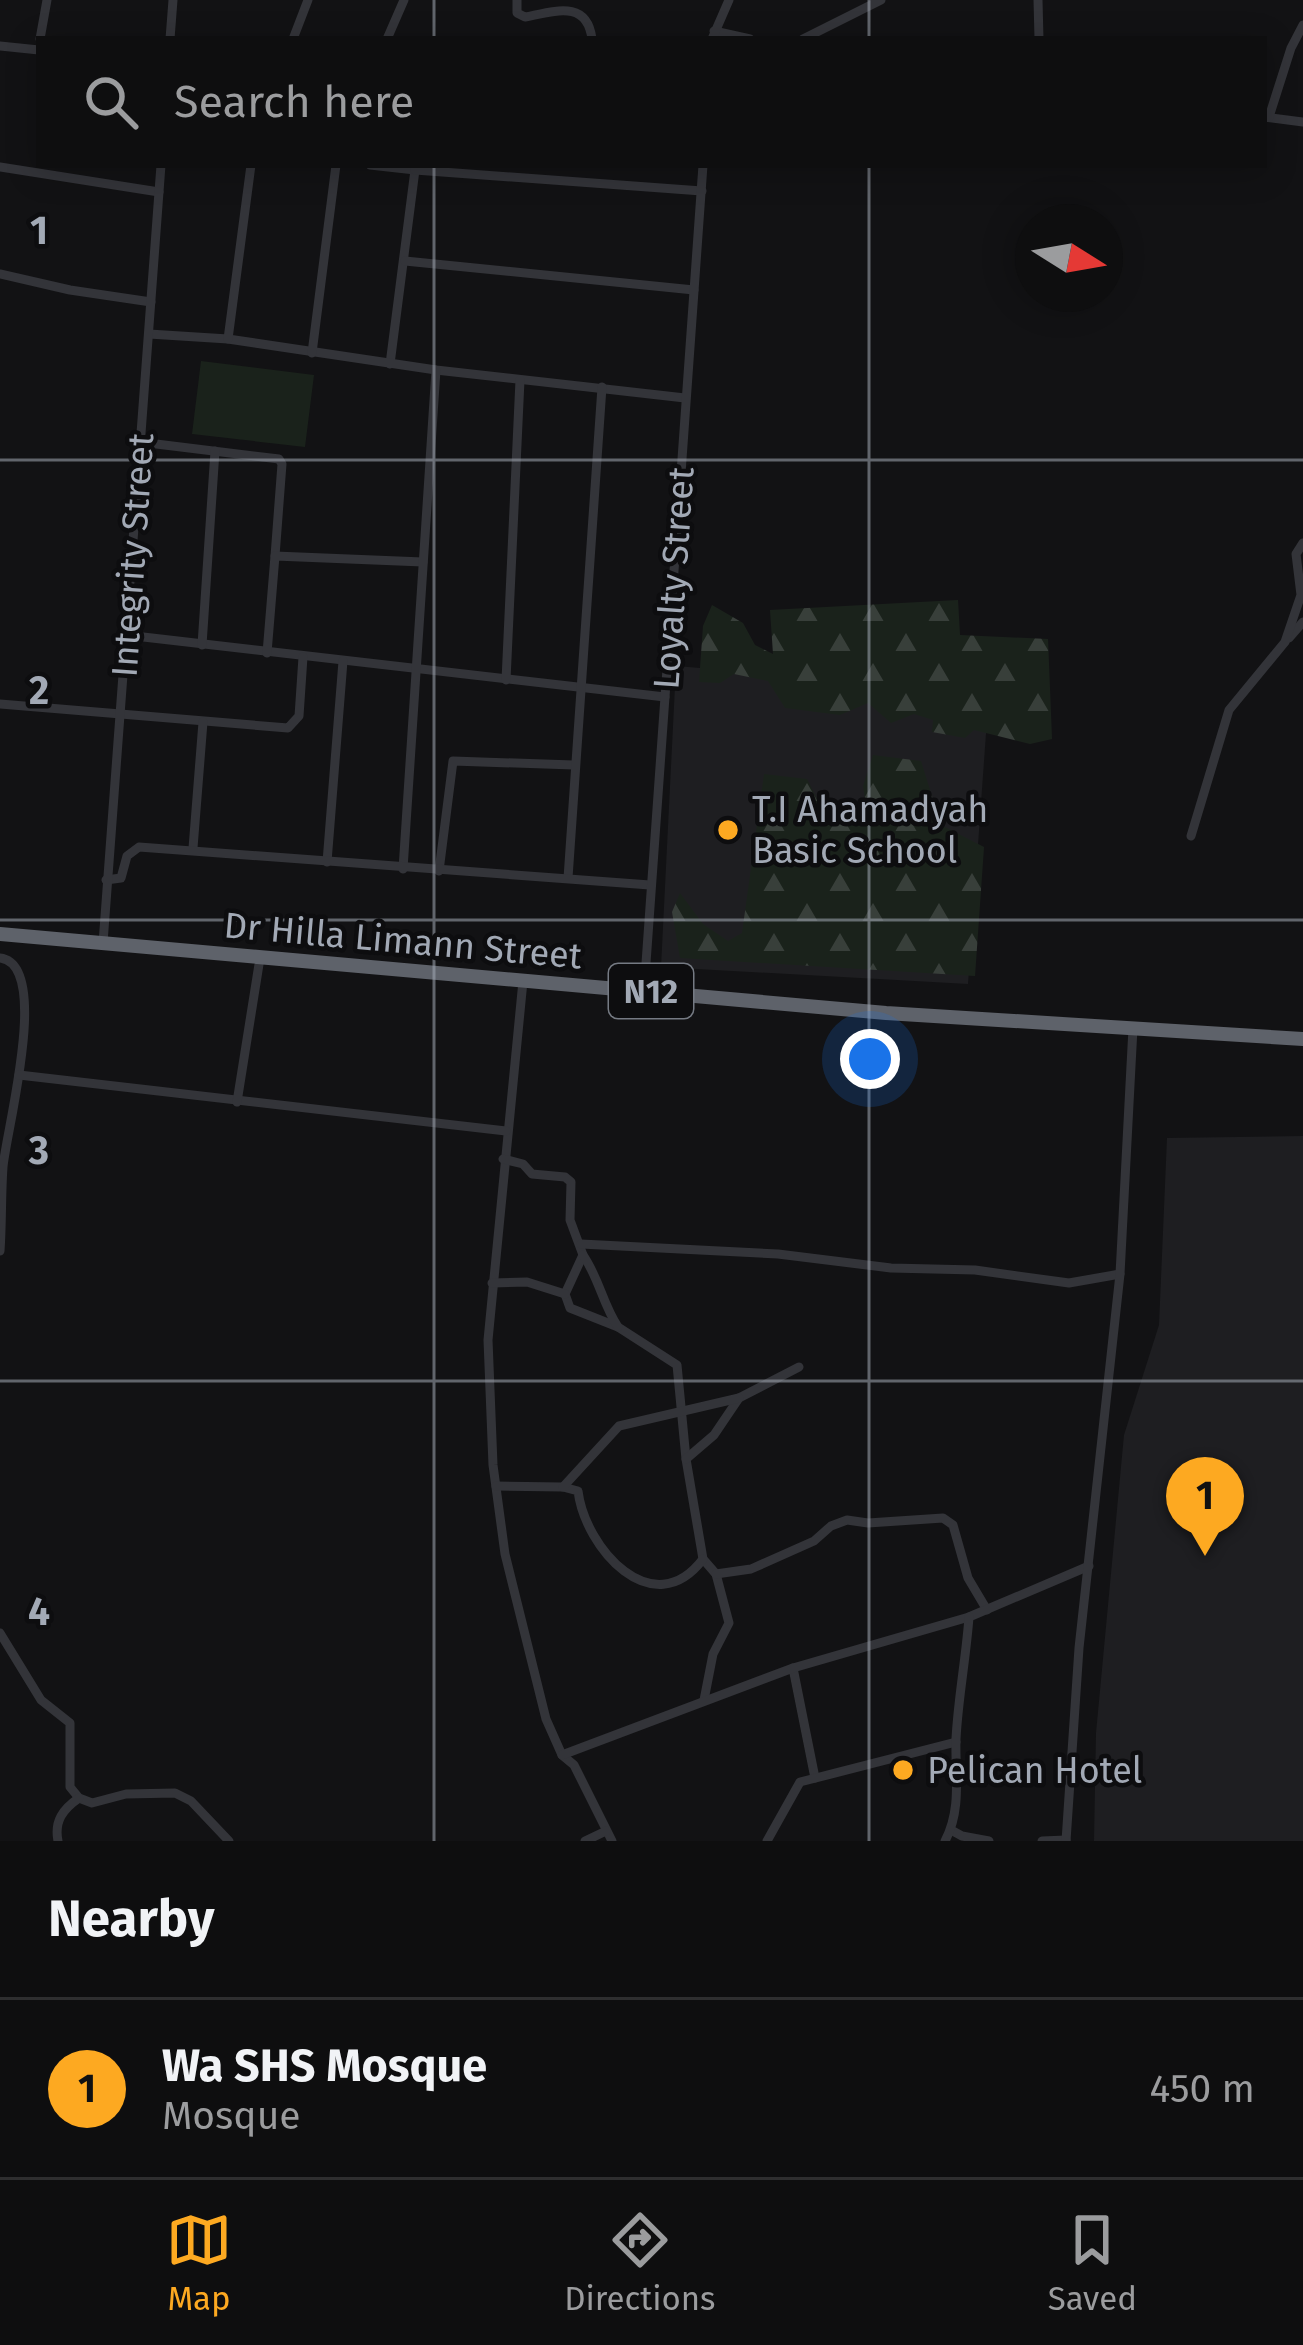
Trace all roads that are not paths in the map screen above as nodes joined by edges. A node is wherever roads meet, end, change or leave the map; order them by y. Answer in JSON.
{"nodes":[{"id":1,"x":47,"y":0,"type":"edge"},
{"id":2,"x":173,"y":0,"type":"edge"},
{"id":3,"x":308,"y":0,"type":"edge"},
{"id":4,"x":404,"y":0,"type":"edge"},
{"id":5,"x":517,"y":0,"type":"edge"},
{"id":6,"x":729,"y":0,"type":"edge"},
{"id":7,"x":881,"y":0,"type":"edge"},
{"id":8,"x":1038,"y":0,"type":"edge"},
{"id":9,"x":1303,"y":26,"type":"edge"},
{"id":10,"x":713,"y":35,"type":"edge"},
{"id":11,"x":41,"y":36,"type":"edge"},
{"id":12,"x":170,"y":36,"type":"edge"},
{"id":13,"x":294,"y":36,"type":"edge"},
{"id":14,"x":388,"y":36,"type":"edge"},
{"id":15,"x":592,"y":36,"type":"edge"},
{"id":16,"x":809,"y":36,"type":"edge"},
{"id":17,"x":1039,"y":36,"type":"edge"},
{"id":18,"x":0,"y":46,"type":"edge"},
{"id":19,"x":36,"y":46,"type":"edge"},
{"id":20,"x":1267,"y":117,"type":"edge"},
{"id":21,"x":1303,"y":122,"type":"edge"},
{"id":22,"x":0,"y":166,"type":"edge"},
{"id":23,"x":161,"y":168,"type":"edge"},
{"id":24,"x":251,"y":168,"type":"edge"},
{"id":25,"x":336,"y":168,"type":"edge"},
{"id":26,"x":397,"y":168,"type":"edge"},
{"id":27,"x":564,"y":168,"type":"edge"},
{"id":28,"x":703,"y":168,"type":"edge"},
{"id":29,"x":415,"y":170,"type":"junction"},
{"id":30,"x":562,"y":182,"type":"junction"},
{"id":31,"x":702,"y":191,"type":"junction"},
{"id":32,"x":159,"y":192,"type":"junction"},
{"id":33,"x":405,"y":261,"type":"junction"},
{"id":34,"x":0,"y":274,"type":"edge"},
{"id":35,"x":694,"y":290,"type":"junction"},
{"id":36,"x":151,"y":302,"type":"junction"},
{"id":37,"x":149,"y":334,"type":"junction"},
{"id":38,"x":228,"y":339,"type":"junction"},
{"id":39,"x":312,"y":353,"type":"junction"},
{"id":40,"x":390,"y":364,"type":"junction"},
{"id":41,"x":436,"y":370,"type":"junction"},
{"id":42,"x":520,"y":380,"type":"junction"},
{"id":43,"x":602,"y":387,"type":"junction"},
{"id":44,"x":685,"y":398,"type":"junction"},
{"id":45,"x":140,"y":442,"type":"junction"},
{"id":46,"x":215,"y":451,"type":"junction"},
{"id":47,"x":1303,"y":542,"type":"edge"},
{"id":48,"x":275,"y":556,"type":"junction"},
{"id":49,"x":423,"y":562,"type":"junction"},
{"id":50,"x":1303,"y":622,"type":"edge"},
{"id":51,"x":126,"y":635,"type":"junction"},
{"id":52,"x":1285,"y":642,"type":"junction"},
{"id":53,"x":202,"y":645,"type":"junction"},
{"id":54,"x":267,"y":653,"type":"junction"},
{"id":55,"x":303,"y":657,"type":"junction"},
{"id":56,"x":343,"y":662,"type":"junction"},
{"id":57,"x":417,"y":670,"type":"junction"},
{"id":58,"x":506,"y":680,"type":"junction"},
{"id":59,"x":580,"y":689,"type":"junction"},
{"id":60,"x":665,"y":697,"type":"junction"},
{"id":61,"x":0,"y":704,"type":"edge"},
{"id":62,"x":121,"y":715,"type":"junction"},
{"id":63,"x":203,"y":722,"type":"junction"},
{"id":64,"x":574,"y":765,"type":"junction"},
{"id":65,"x":1191,"y":836,"type":"dead end"},
{"id":66,"x":193,"y":848,"type":"junction"},
{"id":67,"x":327,"y":862,"type":"junction"},
{"id":68,"x":404,"y":869,"type":"junction"},
{"id":69,"x":439,"y":871,"type":"junction"},
{"id":70,"x":568,"y":878,"type":"junction"},
{"id":71,"x":106,"y":880,"type":"junction"},
{"id":72,"x":650,"y":885,"type":"junction"},
{"id":73,"x":0,"y":934,"type":"edge"},
{"id":74,"x":103,"y":944,"type":"junction"},
{"id":75,"x":0,"y":958,"type":"edge"},
{"id":76,"x":260,"y":958,"type":"junction"},
{"id":77,"x":523,"y":981,"type":"junction"},
{"id":78,"x":644,"y":991,"type":"junction"},
{"id":79,"x":1133,"y":1028,"type":"junction"},
{"id":80,"x":1303,"y":1039,"type":"edge"},
{"id":81,"x":19,"y":1076,"type":"junction"},
{"id":82,"x":237,"y":1102,"type":"junction"},
{"id":83,"x":506,"y":1131,"type":"junction"},
{"id":84,"x":503,"y":1159,"type":"junction"},
{"id":85,"x":582,"y":1249,"type":"junction"},
{"id":86,"x":0,"y":1251,"type":"edge"},
{"id":87,"x":1120,"y":1274,"type":"junction"},
{"id":88,"x":492,"y":1283,"type":"junction"},
{"id":89,"x":565,"y":1294,"type":"junction"},
{"id":90,"x":618,"y":1328,"type":"junction"},
{"id":91,"x":799,"y":1367,"type":"dead end"},
{"id":92,"x":739,"y":1398,"type":"junction"},
{"id":93,"x":681,"y":1412,"type":"junction"},
{"id":94,"x":686,"y":1460,"type":"junction"},
{"id":95,"x":496,"y":1486,"type":"junction"},
{"id":96,"x":563,"y":1487,"type":"junction"},
{"id":97,"x":703,"y":1559,"type":"junction"},
{"id":98,"x":1089,"y":1566,"type":"junction"},
{"id":99,"x":716,"y":1574,"type":"junction"},
{"id":100,"x":987,"y":1610,"type":"junction"},
{"id":101,"x":969,"y":1617,"type":"junction"},
{"id":102,"x":0,"y":1634,"type":"edge"},
{"id":103,"x":793,"y":1668,"type":"junction"},
{"id":104,"x":704,"y":1700,"type":"junction"},
{"id":105,"x":956,"y":1742,"type":"junction"},
{"id":106,"x":562,"y":1755,"type":"junction"},
{"id":107,"x":814,"y":1778,"type":"junction"},
{"id":108,"x":79,"y":1798,"type":"junction"},
{"id":109,"x":609,"y":1836,"type":"edge"},
{"id":110,"x":945,"y":1838,"type":"edge"},
{"id":111,"x":1066,"y":1840,"type":"edge"},
{"id":112,"x":58,"y":1841,"type":"edge"},
{"id":113,"x":229,"y":1841,"type":"edge"},
{"id":114,"x":585,"y":1841,"type":"edge"},
{"id":115,"x":767,"y":1841,"type":"edge"},
{"id":116,"x":989,"y":1841,"type":"edge"},
{"id":117,"x":1042,"y":1841,"type":"edge"}],
"edges":[{"from":1,"to":11,"type":"street"},
{"from":2,"to":12,"type":"street"},
{"from":3,"to":13,"type":"street"},
{"from":4,"to":14,"type":"street"},
{"from":5,"to":15,"type":"street"},
{"from":6,"to":10,"type":"street"},
{"from":7,"to":16,"type":"street"},
{"from":8,"to":17,"type":"street"},
{"from":9,"to":20,"type":"street"},
{"from":18,"to":19,"type":"street"},
{"from":20,"to":21,"type":"street"},
{"from":22,"to":32,"type":"street"},
{"from":23,"to":32,"type":"street","name":"Integrity Street"},
{"from":24,"to":38,"type":"street"},
{"from":25,"to":39,"type":"street"},
{"from":26,"to":29,"type":"street"},
{"from":27,"to":30,"type":"street"},
{"from":28,"to":31,"type":"street","name":"Loyalty Street"},
{"from":29,"to":30,"type":"street"},
{"from":29,"to":33,"type":"street"},
{"from":30,"to":31,"type":"street"},
{"from":31,"to":35,"type":"street","name":"Loyalty Street"},
{"from":32,"to":36,"type":"street","name":"Integrity Street"},
{"from":33,"to":35,"type":"street"},
{"from":33,"to":40,"type":"street"},
{"from":34,"to":36,"type":"street"},
{"from":35,"to":44,"type":"street","name":"Loyalty Street"},
{"from":36,"to":37,"type":"street","name":"Integrity Street"},
{"from":37,"to":38,"type":"street"},
{"from":37,"to":45,"type":"street","name":"Integrity Street"},
{"from":38,"to":39,"type":"street"},
{"from":39,"to":40,"type":"street"},
{"from":40,"to":41,"type":"street"},
{"from":41,"to":42,"type":"street"},
{"from":41,"to":49,"type":"street"},
{"from":42,"to":43,"type":"street"},
{"from":42,"to":58,"type":"street"},
{"from":43,"to":44,"type":"street"},
{"from":43,"to":59,"type":"street"},
{"from":44,"to":60,"type":"street","name":"Loyalty Street"},
{"from":45,"to":46,"type":"street"},
{"from":45,"to":51,"type":"street","name":"Integrity Street"},
{"from":46,"to":48,"type":"street"},
{"from":46,"to":53,"type":"street"},
{"from":47,"to":52,"type":"street"},
{"from":48,"to":49,"type":"street"},
{"from":48,"to":54,"type":"street"},
{"from":49,"to":57,"type":"street"},
{"from":50,"to":52,"type":"street"},
{"from":51,"to":53,"type":"street"},
{"from":51,"to":62,"type":"street","name":"Integrity Street"},
{"from":52,"to":65,"type":"street"},
{"from":53,"to":54,"type":"street"},
{"from":54,"to":55,"type":"street"},
{"from":55,"to":56,"type":"street"},
{"from":55,"to":63,"type":"street"},
{"from":56,"to":57,"type":"street"},
{"from":56,"to":67,"type":"street"},
{"from":57,"to":58,"type":"street"},
{"from":57,"to":68,"type":"street"},
{"from":58,"to":59,"type":"street"},
{"from":59,"to":60,"type":"street"},
{"from":59,"to":64,"type":"street"},
{"from":60,"to":72,"type":"street","name":"Loyalty Street"},
{"from":61,"to":62,"type":"street"},
{"from":62,"to":63,"type":"street"},
{"from":62,"to":71,"type":"street","name":"Integrity Street"},
{"from":63,"to":66,"type":"street"},
{"from":64,"to":69,"type":"street"},
{"from":64,"to":70,"type":"street"},
{"from":66,"to":67,"type":"street"},
{"from":66,"to":71,"type":"street"},
{"from":67,"to":68,"type":"street"},
{"from":68,"to":69,"type":"street"},
{"from":69,"to":70,"type":"street"},
{"from":70,"to":72,"type":"street"},
{"from":71,"to":74,"type":"street","name":"Integrity Street"},
{"from":72,"to":78,"type":"street","name":"Loyalty Street"},
{"from":73,"to":74,"type":"highway","name":"Dr Hilla Limann Street","number":"N12"},
{"from":74,"to":76,"type":"highway","name":"Dr Hilla Limann Street","number":"N12"},
{"from":75,"to":81,"type":"street"},
{"from":76,"to":77,"type":"highway","name":"Dr Hilla Limann Street","number":"N12"},
{"from":76,"to":82,"type":"street"},
{"from":77,"to":78,"type":"highway","name":"Dr Hilla Limann Street","number":"N12"},
{"from":77,"to":83,"type":"street"},
{"from":78,"to":79,"type":"highway","name":"Dr Hilla Limann Street","number":"N12"},
{"from":79,"to":80,"type":"highway","name":"Dr Hilla Limann Street","number":"N12"},
{"from":79,"to":87,"type":"street"},
{"from":81,"to":82,"type":"street"},
{"from":81,"to":86,"type":"street"},
{"from":82,"to":83,"type":"street"},
{"from":83,"to":84,"type":"street"},
{"from":84,"to":85,"type":"street"},
{"from":84,"to":88,"type":"street"},
{"from":85,"to":87,"type":"street"},
{"from":85,"to":89,"type":"street"},
{"from":85,"to":90,"type":"street"},
{"from":87,"to":98,"type":"street"},
{"from":88,"to":89,"type":"street"},
{"from":88,"to":95,"type":"street"},
{"from":89,"to":90,"type":"street"},
{"from":90,"to":93,"type":"street"},
{"from":91,"to":92,"type":"street"},
{"from":92,"to":93,"type":"street"},
{"from":92,"to":94,"type":"street"},
{"from":93,"to":94,"type":"street"},
{"from":93,"to":96,"type":"street"},
{"from":94,"to":97,"type":"street"},
{"from":95,"to":96,"type":"street"},
{"from":95,"to":106,"type":"street"},
{"from":96,"to":97,"type":"street"},
{"from":97,"to":99,"type":"street"},
{"from":98,"to":100,"type":"street"},
{"from":98,"to":111,"type":"street"},
{"from":99,"to":100,"type":"street"},
{"from":99,"to":104,"type":"street"},
{"from":100,"to":101,"type":"street"},
{"from":101,"to":103,"type":"street"},
{"from":101,"to":105,"type":"street"},
{"from":102,"to":108,"type":"street"},
{"from":103,"to":104,"type":"street"},
{"from":103,"to":107,"type":"street"},
{"from":104,"to":106,"type":"street"},
{"from":105,"to":107,"type":"street"},
{"from":105,"to":110,"type":"street"},
{"from":106,"to":109,"type":"street"},
{"from":107,"to":115,"type":"street"},
{"from":108,"to":112,"type":"street"},
{"from":108,"to":113,"type":"street"},
{"from":109,"to":114,"type":"street"},
{"from":110,"to":116,"type":"street"},
{"from":111,"to":117,"type":"street"}]}
